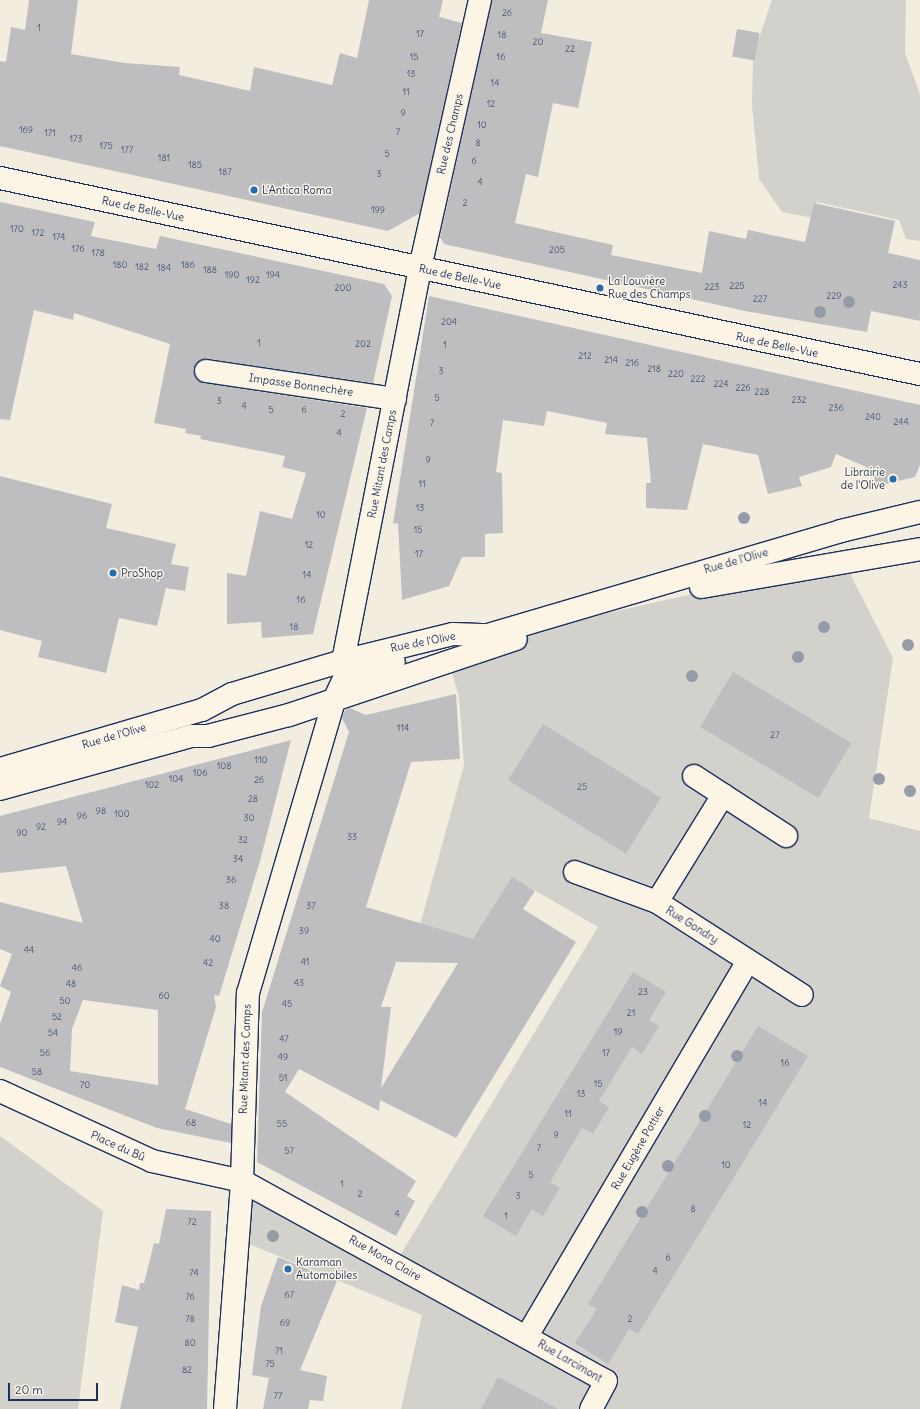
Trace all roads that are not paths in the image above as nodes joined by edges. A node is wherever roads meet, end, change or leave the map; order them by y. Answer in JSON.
{"nodes":[{"id":1,"x":480,"y":0,"type":"edge"},
{"id":2,"x":0,"y":178,"type":"edge"},
{"id":3,"x":420,"y":268,"type":"junction"},
{"id":4,"x":206,"y":371,"type":"dead end"},
{"id":5,"x":920,"y":374,"type":"edge"},
{"id":6,"x":395,"y":399,"type":"junction"},
{"id":7,"x":920,"y":512,"type":"edge"},
{"id":8,"x":920,"y":549,"type":"edge"},
{"id":9,"x":417,"y":642,"type":"junction"},
{"id":10,"x":343,"y":661,"type":"junction"},
{"id":11,"x":335,"y":698,"type":"junction"},
{"id":12,"x":0,"y":769,"type":"edge"},
{"id":13,"x":694,"y":776,"type":"dead end"},
{"id":14,"x":0,"y":789,"type":"edge"},
{"id":15,"x":723,"y":795,"type":"junction"},
{"id":16,"x":786,"y":836,"type":"dead end"},
{"id":17,"x":575,"y":872,"type":"dead end"},
{"id":18,"x":657,"y":902,"type":"junction"},
{"id":19,"x":748,"y":960,"type":"junction"},
{"id":20,"x":802,"y":994,"type":"dead end"},
{"id":21,"x":0,"y":1091,"type":"edge"},
{"id":22,"x":242,"y":1180,"type":"junction"},
{"id":23,"x":527,"y":1336,"type":"junction"},
{"id":24,"x":225,"y":1409,"type":"edge"},
{"id":25,"x":591,"y":1409,"type":"edge"}],
"edges":[{"from":1,"to":3,"type":"street","name":"Rue des Champs"},
{"from":2,"to":3,"type":"street","name":"Rue de Belle-Vue"},
{"from":3,"to":5,"type":"street","name":"Rue de Belle-Vue"},
{"from":3,"to":6,"type":"street","name":"Rue Mitant des Camps"},
{"from":4,"to":6,"type":"street","name":"Impasse Bonnechère"},
{"from":6,"to":10,"type":"street","name":"Rue Mitant des Camps"},
{"from":7,"to":9,"type":"street","name":"Rue de l'Olive"},
{"from":8,"to":11,"type":"street","name":"Rue de l'Olive"},
{"from":9,"to":10,"type":"street","name":"Rue de l'Olive"},
{"from":9,"to":11,"type":"street","name":"Rue Mitant des Camps"},
{"from":10,"to":12,"type":"street","name":"Rue de l'Olive"},
{"from":11,"to":14,"type":"street","name":"Rue de l'Olive"},
{"from":11,"to":22,"type":"street","name":"Rue Mitant des Camps"},
{"from":13,"to":15,"type":"street"},
{"from":15,"to":16,"type":"street"},
{"from":15,"to":18,"type":"street"},
{"from":17,"to":18,"type":"street","name":"Rue Gondry"},
{"from":18,"to":19,"type":"street","name":"Rue Gondry"},
{"from":19,"to":20,"type":"street","name":"Rue Gondry"},
{"from":19,"to":23,"type":"street","name":"Rue Eugène Pottier"},
{"from":21,"to":22,"type":"street","name":"Place du Bû"},
{"from":22,"to":23,"type":"street","name":"Rue Mona Claire"},
{"from":22,"to":24,"type":"street","name":"Rue Mitant des Camps"},
{"from":23,"to":25,"type":"street","name":"Rue Larcimont"}]}
